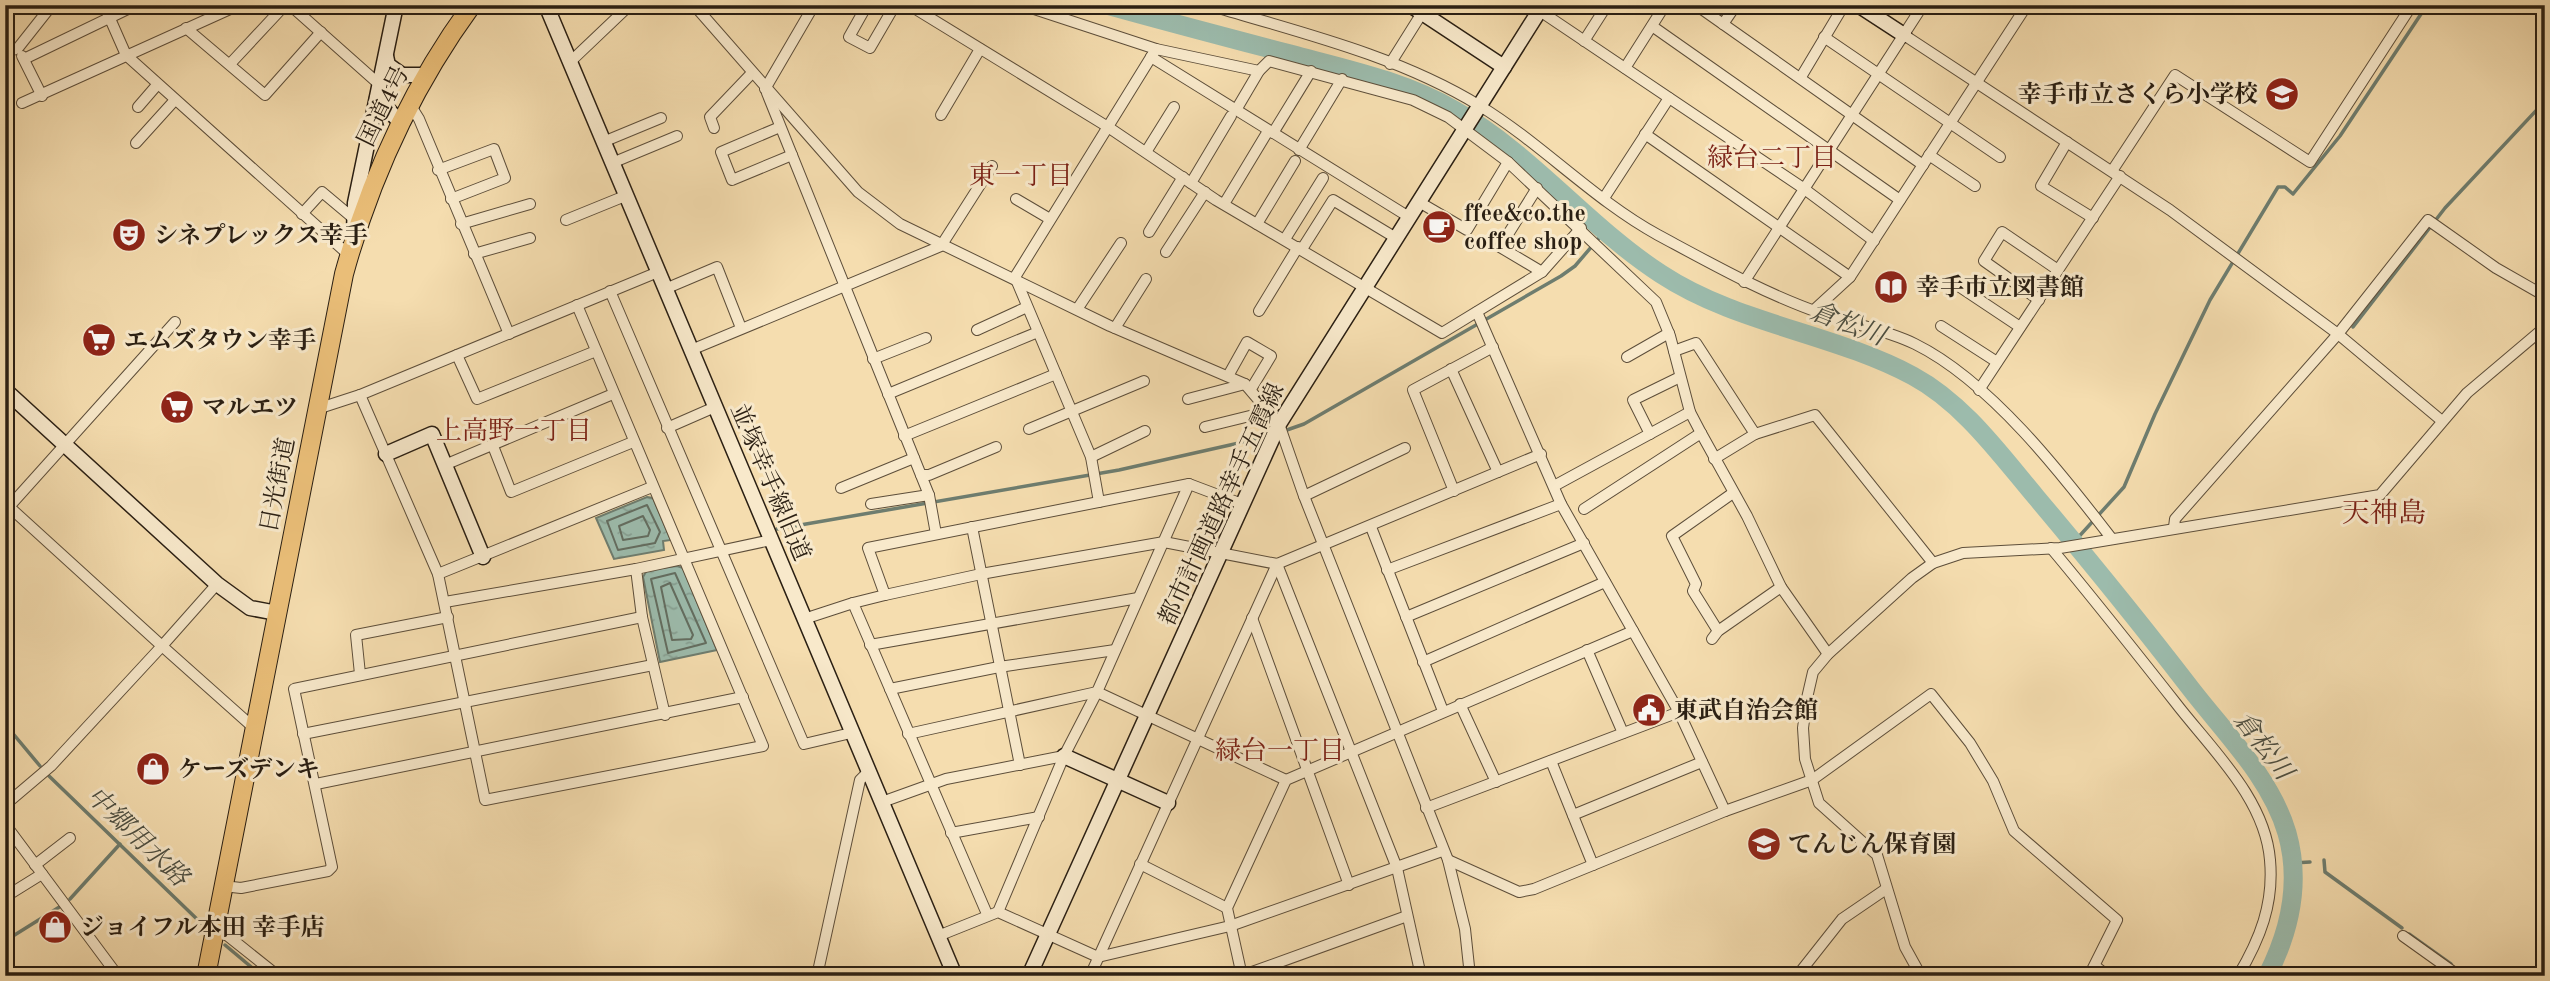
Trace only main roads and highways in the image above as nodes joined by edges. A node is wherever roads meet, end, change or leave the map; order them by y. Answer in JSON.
{"nodes":[{"id":1,"x":472,"y":5,"type":"edge"},
{"id":2,"x":354,"y":237,"type":"joint"},
{"id":3,"x":206,"y":976,"type":"edge"}],
"edges":[{"from":1,"to":2,"type":"highway","name":"国道4号"},
{"from":2,"to":3,"type":"highway","name":"日光街道"}]}
